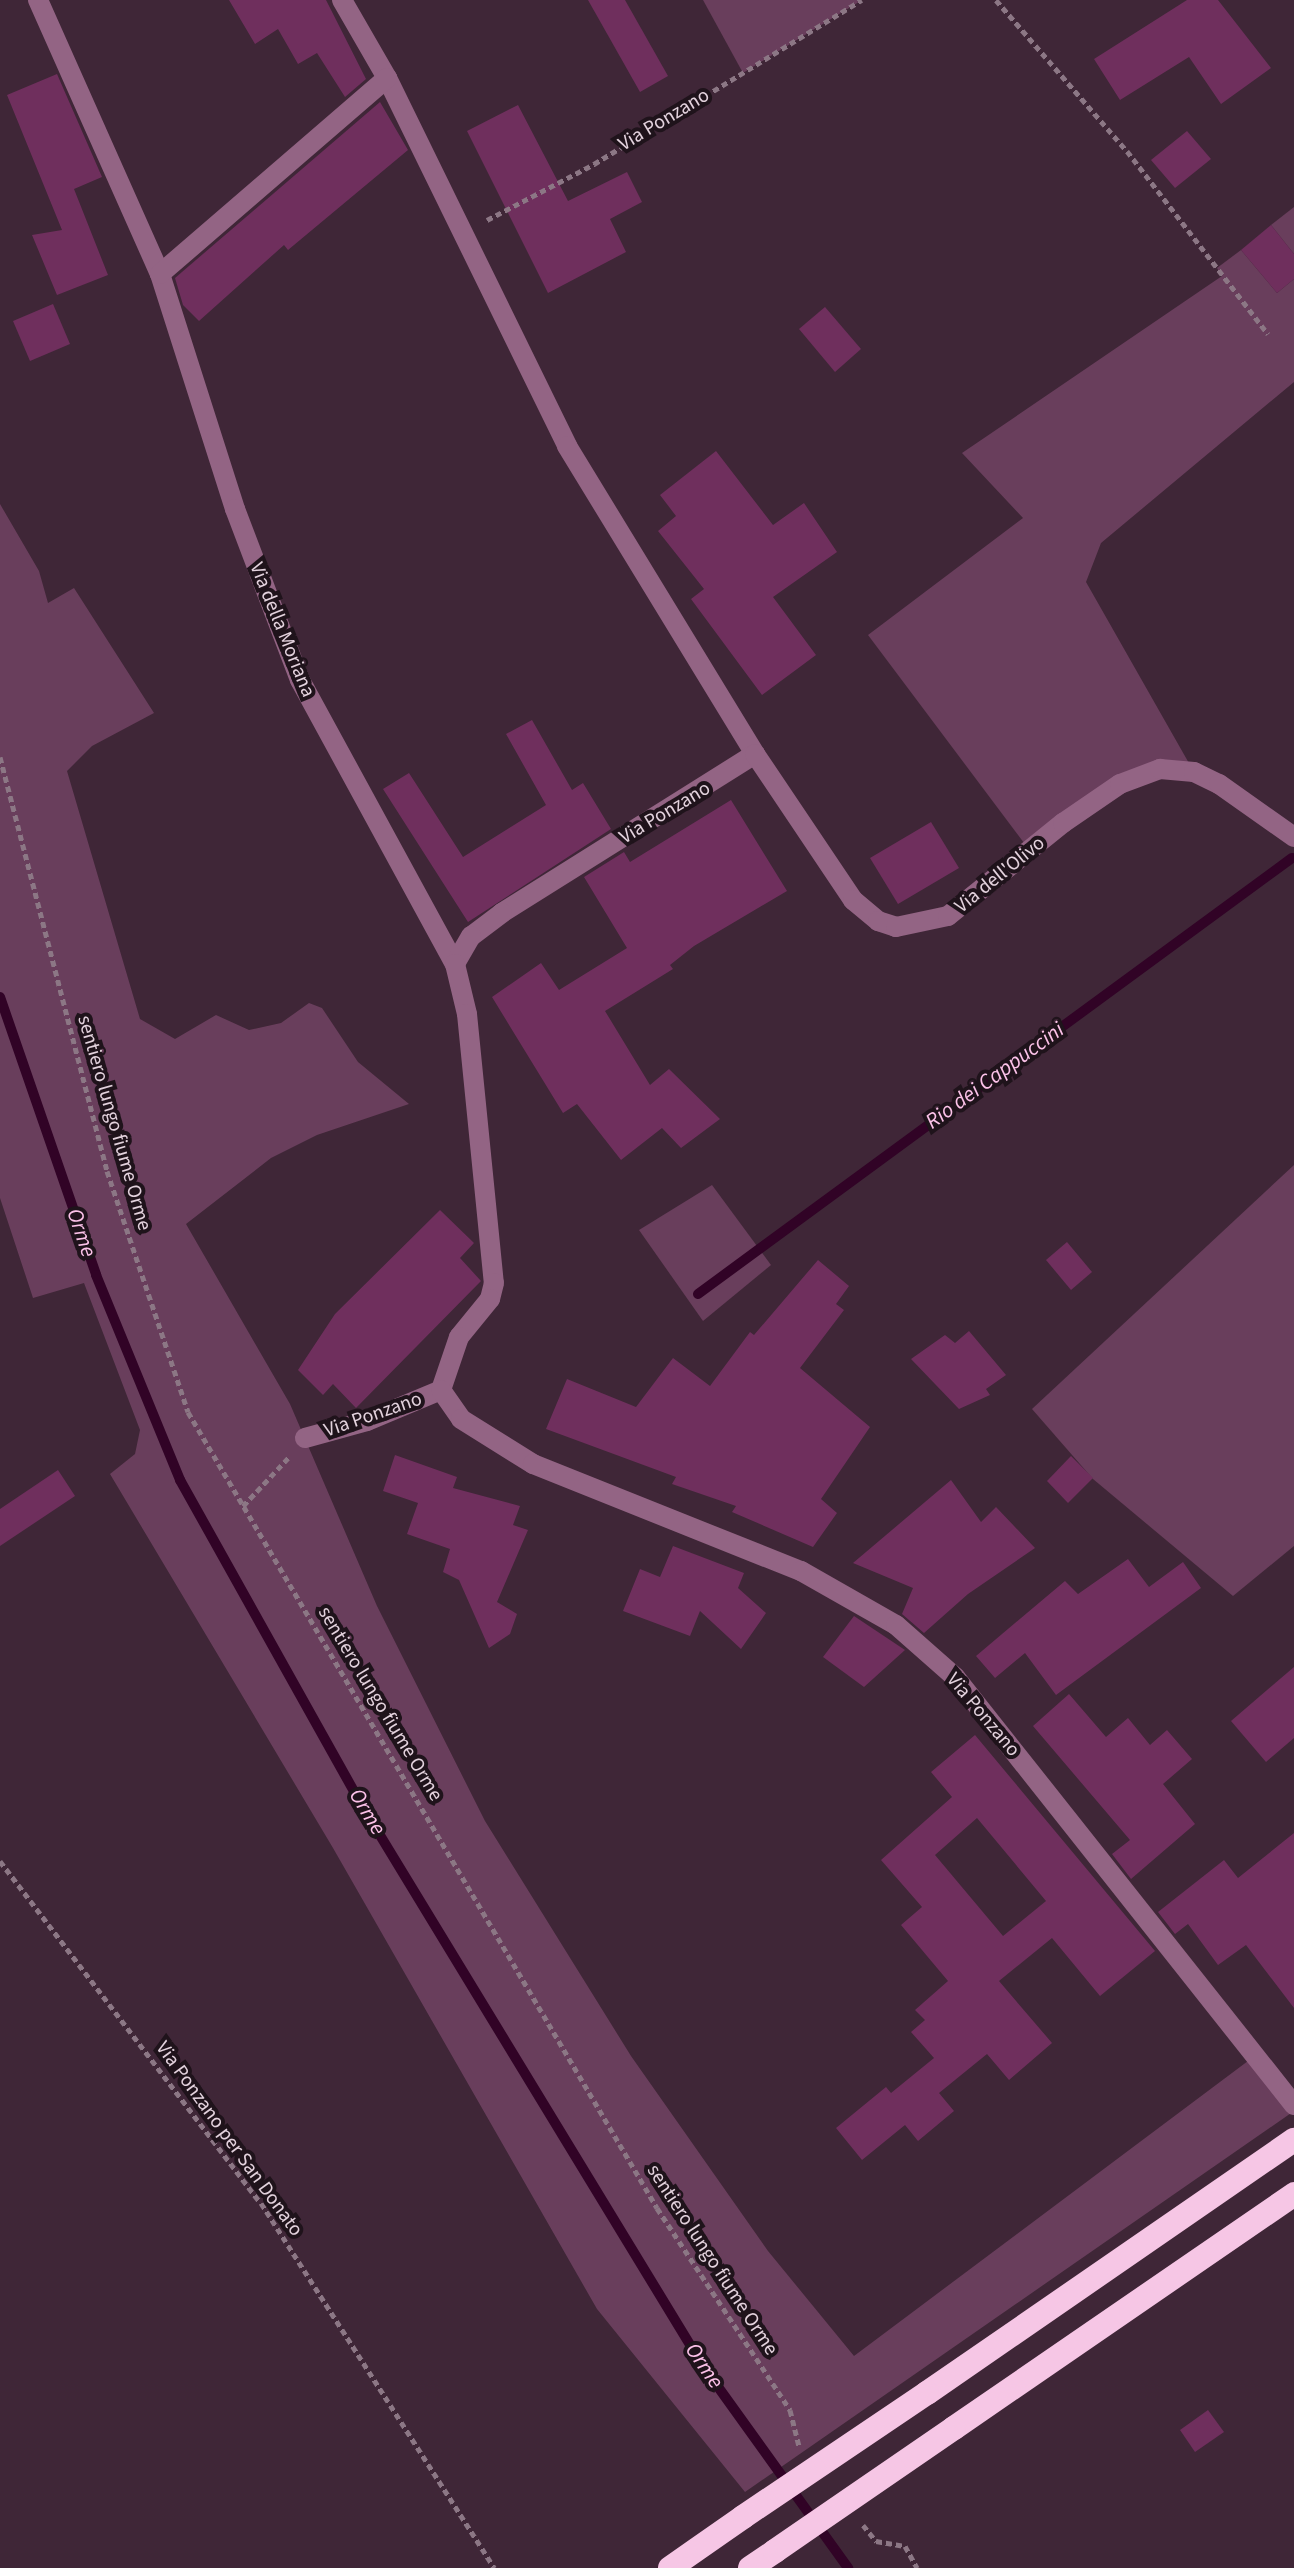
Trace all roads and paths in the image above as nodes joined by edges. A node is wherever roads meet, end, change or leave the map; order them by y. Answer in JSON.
{"nodes":[{"id":1,"x":38,"y":0,"type":"edge"},
{"id":2,"x":342,"y":0,"type":"edge"},
{"id":3,"x":862,"y":0,"type":"edge"},
{"id":4,"x":996,"y":0,"type":"edge"},
{"id":5,"x":387,"y":78,"type":"junction"},
{"id":6,"x":462,"y":233,"type":"junction"},
{"id":7,"x":160,"y":274,"type":"junction"},
{"id":8,"x":1268,"y":334,"type":"dead end"},
{"id":9,"x":755,"y":754,"type":"junction"},
{"id":10,"x":0,"y":757,"type":"edge"},
{"id":11,"x":1294,"y":837,"type":"edge"},
{"id":12,"x":455,"y":964,"type":"junction"},
{"id":13,"x":441,"y":1390,"type":"junction"},
{"id":14,"x":305,"y":1438,"type":"joint"},
{"id":15,"x":243,"y":1506,"type":"junction"},
{"id":16,"x":0,"y":1861,"type":"edge"},
{"id":17,"x":1294,"y":2105,"type":"edge"},
{"id":18,"x":1294,"y":2140,"type":"edge"},
{"id":19,"x":1284,"y":2200,"type":"edge"},
{"id":20,"x":804,"y":2452,"type":"dead end"},
{"id":21,"x":858,"y":2519,"type":"dead end"},
{"id":22,"x":494,"y":2568,"type":"edge"},
{"id":23,"x":670,"y":2568,"type":"edge"},
{"id":24,"x":750,"y":2568,"type":"edge"},
{"id":25,"x":917,"y":2568,"type":"edge"}],
"edges":[{"from":1,"to":7,"type":"street","name":"Via della Moriana"},
{"from":2,"to":5,"type":"street"},
{"from":3,"to":6,"type":"path","name":"Via Ponzano"},
{"from":4,"to":8,"type":"path"},
{"from":5,"to":6,"type":"street"},
{"from":5,"to":7,"type":"street"},
{"from":6,"to":9,"type":"street"},
{"from":7,"to":12,"type":"street","name":"Via della Moriana"},
{"from":9,"to":11,"type":"street","name":"Via dell'Olivo"},
{"from":9,"to":12,"type":"street","name":"Via Ponzano"},
{"from":10,"to":15,"type":"path","name":"sentiero lungo fiume Orme"},
{"from":12,"to":13,"type":"street","name":"Via Ponzano"},
{"from":13,"to":14,"type":"street","name":"Via Ponzano"},
{"from":13,"to":17,"type":"street","name":"Via Ponzano"},
{"from":14,"to":15,"type":"path"},
{"from":15,"to":20,"type":"path","name":"sentiero lungo fiume Orme"},
{"from":16,"to":22,"type":"path","name":"Via Ponzano per San Donato"},
{"from":18,"to":23,"type":"highway","bridge":true},
{"from":19,"to":24,"type":"highway","bridge":true},
{"from":21,"to":25,"type":"path"}]}
